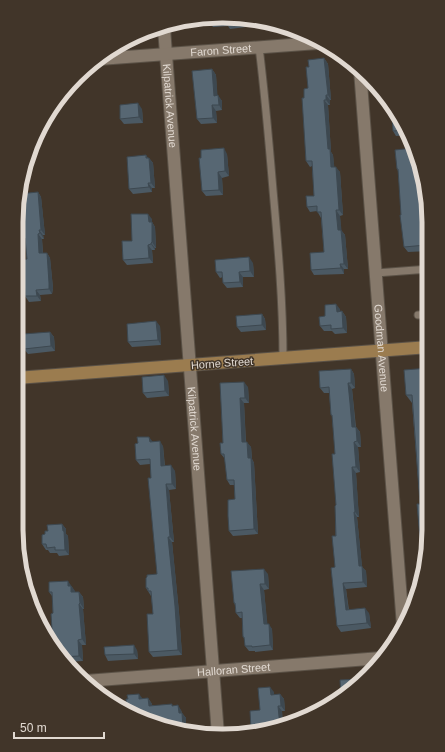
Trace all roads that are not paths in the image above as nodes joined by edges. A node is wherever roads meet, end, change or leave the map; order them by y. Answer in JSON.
{"nodes":[{"id":1,"x":164,"y":32,"type":"edge"},
{"id":2,"x":310,"y":44,"type":"edge"},
{"id":3,"x":259,"y":47,"type":"junction"},
{"id":4,"x":166,"y":54,"type":"junction"},
{"id":5,"x":110,"y":58,"type":"edge"},
{"id":6,"x":361,"y":78,"type":"edge"},
{"id":7,"x":422,"y":269,"type":"edge"},
{"id":8,"x":376,"y":273,"type":"junction"},
{"id":9,"x":418,"y":315,"type":"dead end"},
{"id":10,"x":422,"y":315,"type":"edge"},
{"id":11,"x":422,"y":347,"type":"edge"},
{"id":12,"x":382,"y":350,"type":"junction"},
{"id":13,"x":283,"y":358,"type":"junction"},
{"id":14,"x":190,"y":365,"type":"junction"},
{"id":15,"x":23,"y":377,"type":"edge"},
{"id":16,"x":402,"y":616,"type":"edge"},
{"id":17,"x":374,"y":659,"type":"edge"},
{"id":18,"x":213,"y":671,"type":"junction"},
{"id":19,"x":93,"y":680,"type":"edge"},
{"id":20,"x":218,"y":729,"type":"edge"}],
"edges":[{"from":1,"to":4,"type":"street","name":"Kilpatrick Avenue"},
{"from":2,"to":3,"type":"street","name":"Faron Street"},
{"from":3,"to":4,"type":"street","name":"Faron Street"},
{"from":3,"to":13,"type":"lane"},
{"from":4,"to":5,"type":"street","name":"Faron Street"},
{"from":4,"to":14,"type":"street","name":"Kilpatrick Avenue"},
{"from":6,"to":8,"type":"street","name":"Goodman Avenue"},
{"from":7,"to":8,"type":"lane"},
{"from":8,"to":12,"type":"street","name":"Goodman Avenue"},
{"from":9,"to":10,"type":"lane"},
{"from":11,"to":12,"type":"street","name":"Horne Street"},
{"from":12,"to":13,"type":"street","name":"Horne Street"},
{"from":12,"to":16,"type":"street","name":"Goodman Avenue"},
{"from":13,"to":14,"type":"street","name":"Horne Street"},
{"from":14,"to":15,"type":"street","name":"Horne Street"},
{"from":14,"to":18,"type":"street","name":"Kilpatrick Avenue"},
{"from":17,"to":18,"type":"street","name":"Halloran Street"},
{"from":18,"to":19,"type":"street","name":"Halloran Street"},
{"from":18,"to":20,"type":"street","name":"Kilpatrick Avenue"}]}
